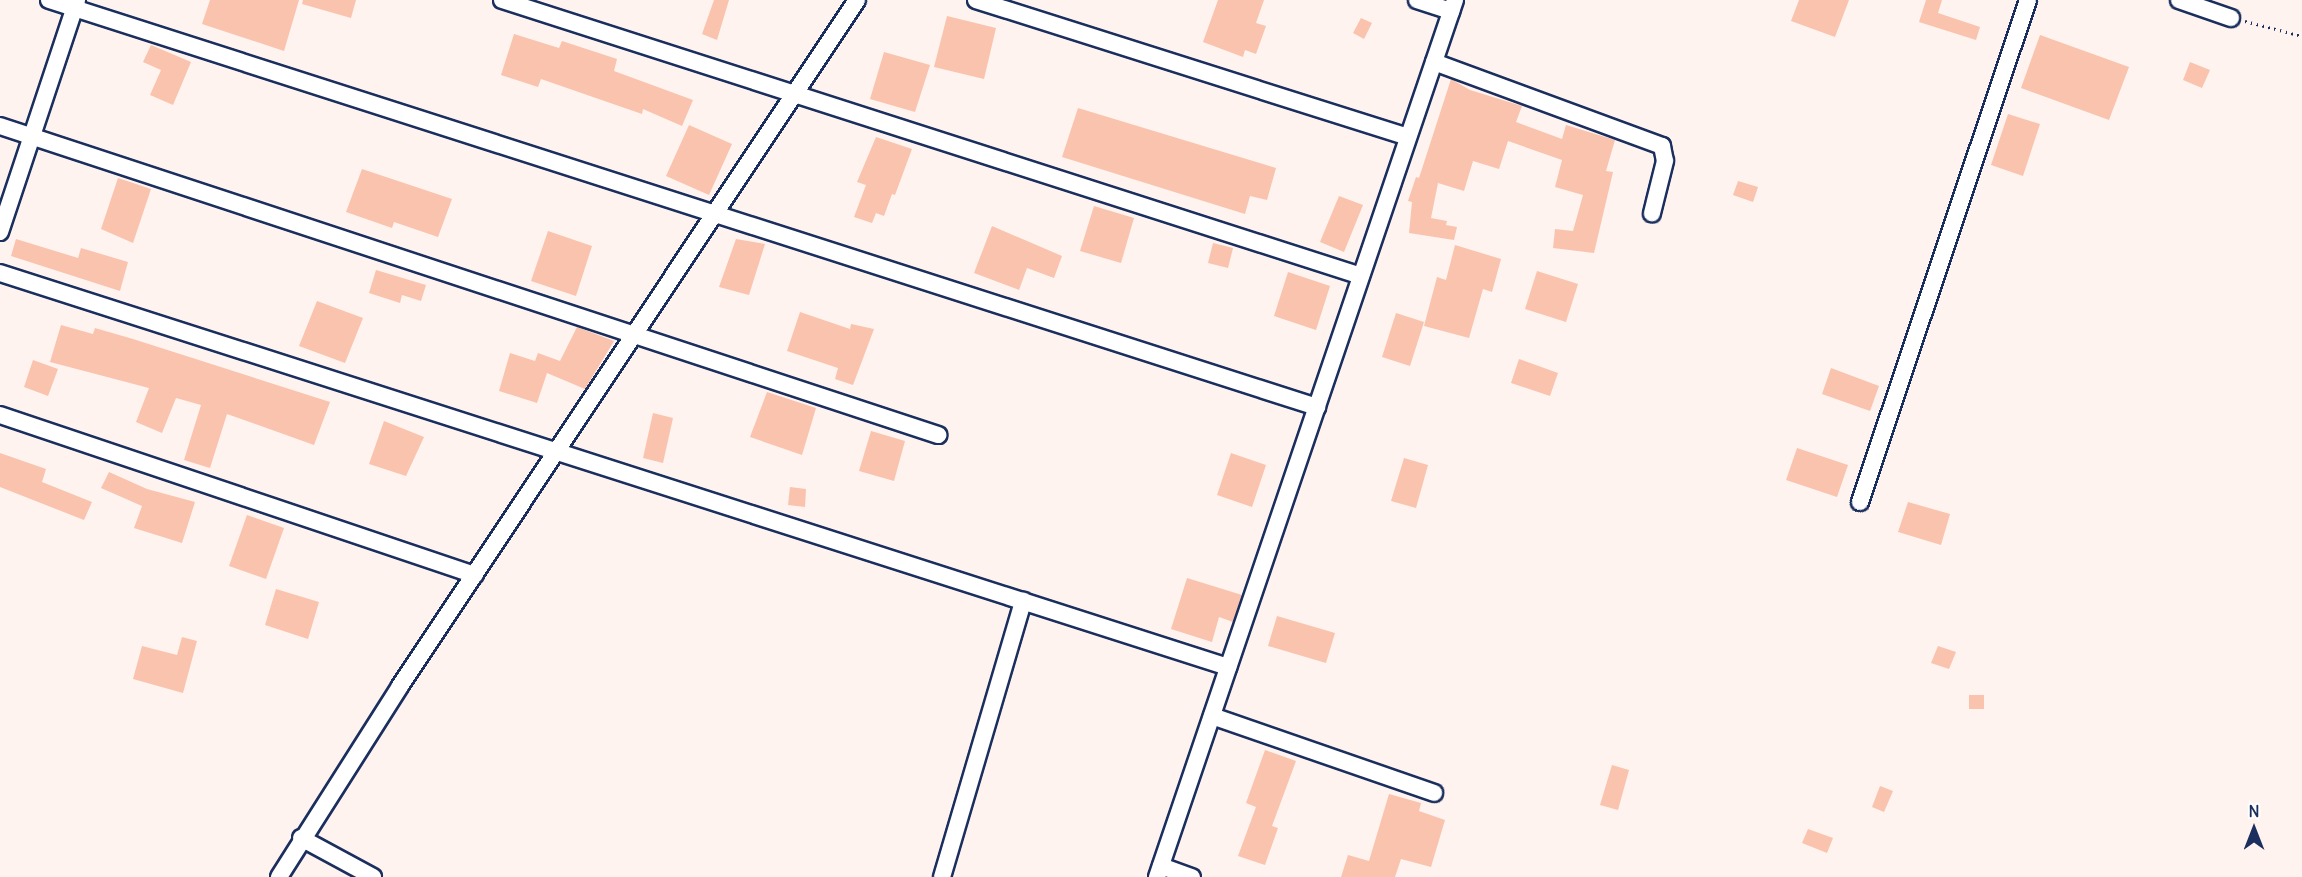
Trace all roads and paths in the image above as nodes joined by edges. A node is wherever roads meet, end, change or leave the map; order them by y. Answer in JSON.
{"nodes":[{"id":1,"x":49,"y":0,"type":"edge"},
{"id":2,"x":502,"y":0,"type":"edge"},
{"id":3,"x":857,"y":0,"type":"edge"},
{"id":4,"x":976,"y":0,"type":"edge"},
{"id":5,"x":1416,"y":0,"type":"edge"},
{"id":6,"x":2028,"y":0,"type":"edge"},
{"id":7,"x":2179,"y":0,"type":"edge"},
{"id":8,"x":75,"y":4,"type":"edge"},
{"id":9,"x":1453,"y":6,"type":"edge"},
{"id":10,"x":2231,"y":18,"type":"joint"},
{"id":11,"x":2302,"y":36,"type":"edge"},
{"id":12,"x":1434,"y":62,"type":"junction"},
{"id":13,"x":795,"y":94,"type":"junction"},
{"id":14,"x":0,"y":126,"type":"edge"},
{"id":15,"x":32,"y":136,"type":"junction"},
{"id":16,"x":1408,"y":137,"type":"junction"},
{"id":17,"x":1652,"y":213,"type":"dead end"},
{"id":18,"x":716,"y":214,"type":"junction"},
{"id":19,"x":0,"y":232,"type":"edge"},
{"id":20,"x":0,"y":273,"type":"edge"},
{"id":21,"x":1361,"y":276,"type":"junction"},
{"id":22,"x":633,"y":336,"type":"junction"},
{"id":23,"x":1317,"y":407,"type":"junction"},
{"id":24,"x":0,"y":415,"type":"edge"},
{"id":25,"x":938,"y":435,"type":"dead end"},
{"id":26,"x":557,"y":452,"type":"junction"},
{"id":27,"x":1860,"y":502,"type":"dead end"},
{"id":28,"x":475,"y":575,"type":"junction"},
{"id":29,"x":1023,"y":601,"type":"junction"},
{"id":30,"x":1228,"y":667,"type":"junction"},
{"id":31,"x":1212,"y":716,"type":"junction"},
{"id":32,"x":1434,"y":794,"type":"dead end"},
{"id":33,"x":301,"y":838,"type":"junction"},
{"id":34,"x":1159,"y":872,"type":"edge"},
{"id":35,"x":279,"y":877,"type":"edge"},
{"id":36,"x":373,"y":877,"type":"edge"},
{"id":37,"x":942,"y":877,"type":"edge"},
{"id":38,"x":1192,"y":877,"type":"edge"}],
"edges":[{"from":1,"to":8,"type":"street"},
{"from":2,"to":13,"type":"street"},
{"from":3,"to":13,"type":"street"},
{"from":4,"to":16,"type":"street"},
{"from":5,"to":9,"type":"street"},
{"from":6,"to":27,"type":"street"},
{"from":7,"to":10,"type":"street"},
{"from":8,"to":15,"type":"street"},
{"from":8,"to":18,"type":"street"},
{"from":9,"to":12,"type":"street"},
{"from":10,"to":11,"type":"path"},
{"from":12,"to":16,"type":"street"},
{"from":12,"to":17,"type":"street"},
{"from":13,"to":18,"type":"street"},
{"from":13,"to":21,"type":"street"},
{"from":14,"to":15,"type":"street"},
{"from":15,"to":19,"type":"street"},
{"from":15,"to":22,"type":"street"},
{"from":16,"to":21,"type":"street"},
{"from":18,"to":22,"type":"street"},
{"from":18,"to":23,"type":"street"},
{"from":20,"to":26,"type":"street"},
{"from":21,"to":23,"type":"street"},
{"from":22,"to":25,"type":"street"},
{"from":22,"to":26,"type":"street"},
{"from":23,"to":30,"type":"street"},
{"from":24,"to":28,"type":"street"},
{"from":26,"to":28,"type":"street"},
{"from":26,"to":29,"type":"street"},
{"from":28,"to":33,"type":"street"},
{"from":29,"to":30,"type":"street"},
{"from":29,"to":37,"type":"street"},
{"from":30,"to":31,"type":"street"},
{"from":31,"to":32,"type":"street"},
{"from":31,"to":34,"type":"street"},
{"from":33,"to":35,"type":"street"},
{"from":33,"to":36,"type":"street"},
{"from":34,"to":38,"type":"street"}]}
